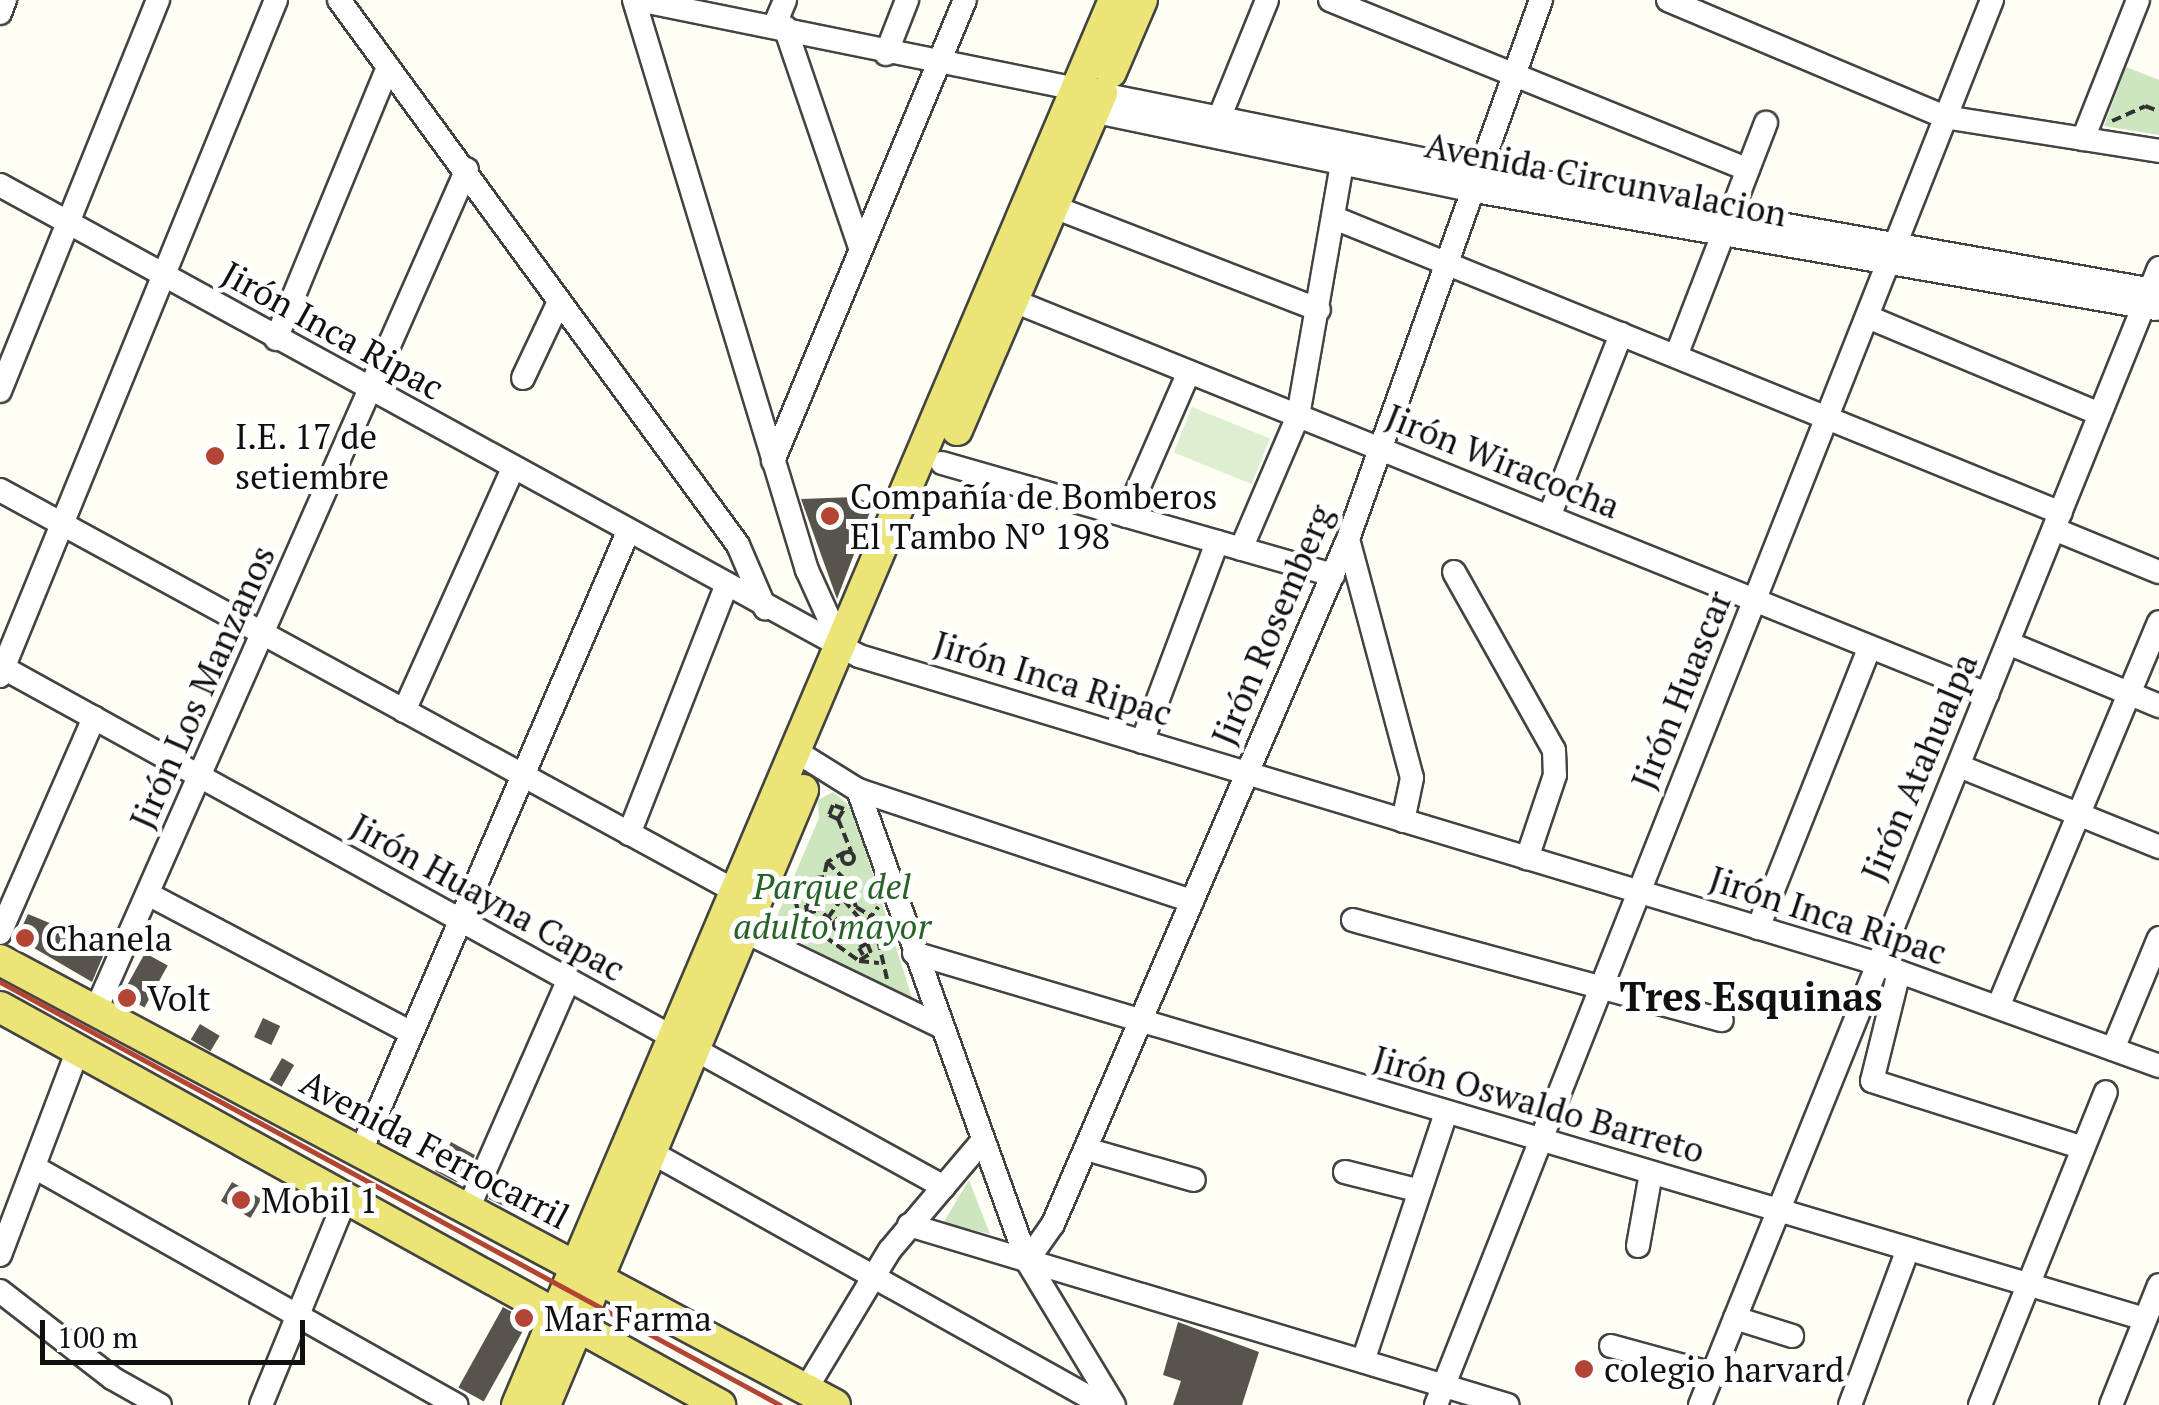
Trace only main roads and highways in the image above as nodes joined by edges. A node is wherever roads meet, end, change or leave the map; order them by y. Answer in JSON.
{"nodes":[{"id":1,"x":1114,"y":0,"type":"edge"},
{"id":2,"x":1142,"y":0,"type":"edge"},
{"id":3,"x":1084,"y":93,"type":"junction"},
{"id":4,"x":1003,"y":296,"type":"junction"},
{"id":5,"x":850,"y":652,"type":"junction"},
{"id":6,"x":0,"y":960,"type":"edge"},
{"id":7,"x":0,"y":1007,"type":"edge"},
{"id":8,"x":680,"y":1044,"type":"junction"},
{"id":9,"x":587,"y":1273,"type":"junction"},
{"id":10,"x":567,"y":1320,"type":"junction"},
{"id":11,"x":517,"y":1405,"type":"edge"},
{"id":12,"x":545,"y":1405,"type":"edge"},
{"id":13,"x":720,"y":1405,"type":"edge"},
{"id":14,"x":835,"y":1405,"type":"edge"}],
"edges":[{"from":1,"to":3,"type":"main road"},
{"from":2,"to":3,"type":"main road"},
{"from":3,"to":4,"type":"main road"},
{"from":3,"to":4,"type":"main road"},
{"from":4,"to":5,"type":"main road"},
{"from":4,"to":5,"type":"main road"},
{"from":5,"to":8,"type":"main road"},
{"from":6,"to":9,"type":"main road","name":"Avenida Ferrocarril"},
{"from":7,"to":10,"type":"main road"},
{"from":8,"to":9,"type":"main road"},
{"from":8,"to":9,"type":"main road"},
{"from":9,"to":10,"type":"main road"},
{"from":9,"to":14,"type":"main road","name":"Avenida Ferrocarril"},
{"from":10,"to":11,"type":"main road"},
{"from":10,"to":12,"type":"main road"},
{"from":10,"to":13,"type":"main road"}]}
